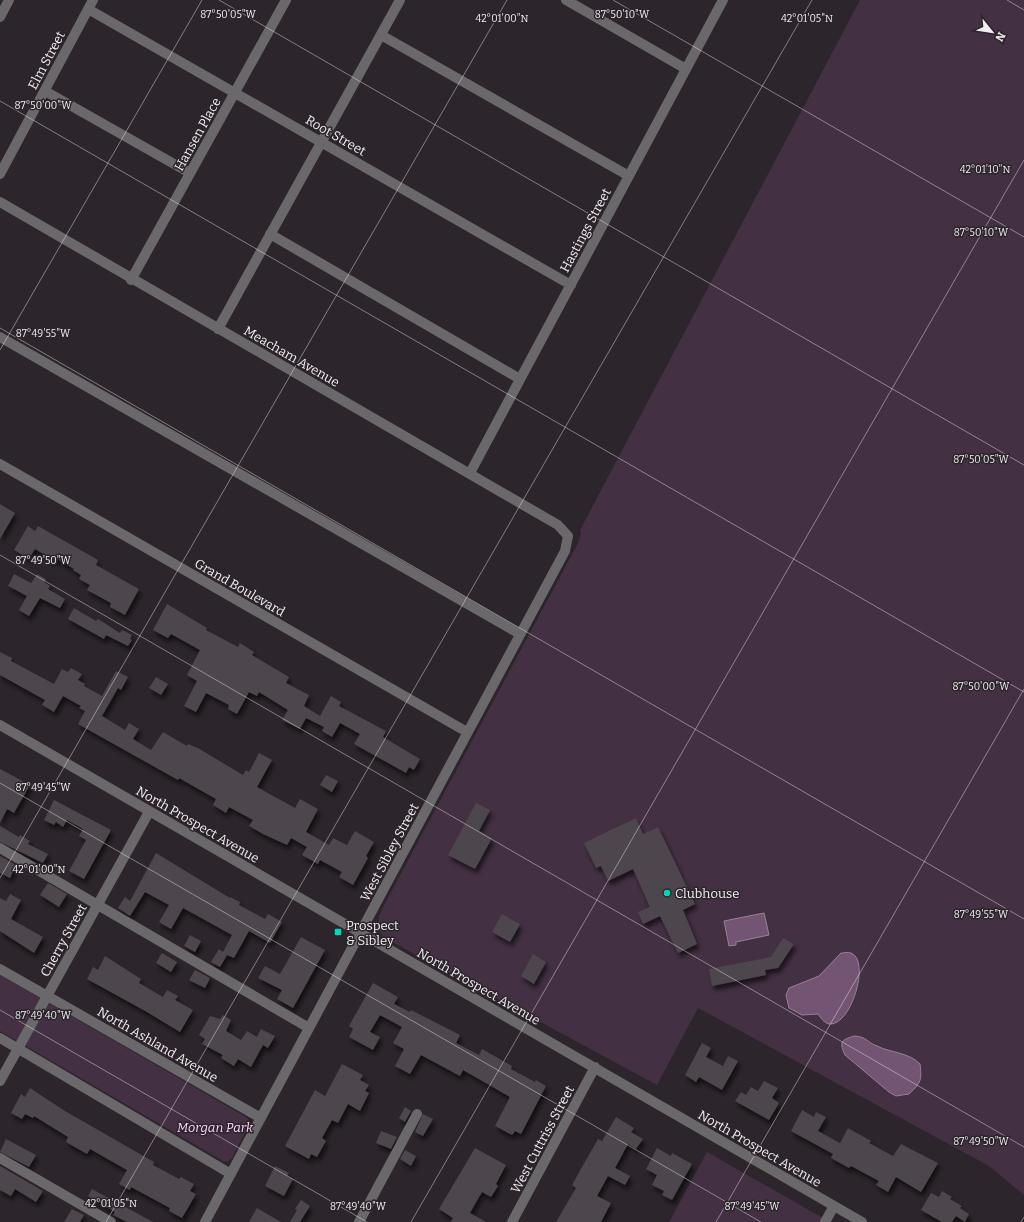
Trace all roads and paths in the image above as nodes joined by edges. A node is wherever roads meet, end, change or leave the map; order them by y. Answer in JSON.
{"nodes":[{"id":1,"x":9,"y":0,"type":"edge"},
{"id":2,"x":286,"y":0,"type":"edge"},
{"id":3,"x":400,"y":0,"type":"edge"},
{"id":4,"x":566,"y":0,"type":"edge"},
{"id":5,"x":723,"y":0,"type":"edge"},
{"id":6,"x":91,"y":4,"type":"edge"},
{"id":7,"x":0,"y":17,"type":"edge"},
{"id":8,"x":381,"y":35,"type":"junction"},
{"id":9,"x":686,"y":69,"type":"junction"},
{"id":10,"x":45,"y":91,"type":"junction"},
{"id":11,"x":235,"y":92,"type":"junction"},
{"id":12,"x":322,"y":142,"type":"junction"},
{"id":13,"x":190,"y":173,"type":"junction"},
{"id":14,"x":0,"y":174,"type":"edge"},
{"id":15,"x":629,"y":176,"type":"junction"},
{"id":16,"x":0,"y":202,"type":"edge"},
{"id":17,"x":270,"y":234,"type":"junction"},
{"id":18,"x":131,"y":280,"type":"junction"},
{"id":19,"x":571,"y":285,"type":"junction"},
{"id":20,"x":218,"y":329,"type":"junction"},
{"id":21,"x":0,"y":337,"type":"edge"},
{"id":22,"x":520,"y":379,"type":"junction"},
{"id":23,"x":0,"y":464,"type":"edge"},
{"id":24,"x":470,"y":473,"type":"junction"},
{"id":25,"x":568,"y":536,"type":"joint"},
{"id":26,"x":520,"y":634,"type":"junction"},
{"id":27,"x":0,"y":725,"type":"edge"},
{"id":28,"x":467,"y":732,"type":"junction"},
{"id":29,"x":149,"y":812,"type":"junction"},
{"id":30,"x":0,"y":848,"type":"edge"},
{"id":31,"x":98,"y":905,"type":"junction"},
{"id":32,"x":361,"y":932,"type":"junction"},
{"id":33,"x":0,"y":969,"type":"edge"},
{"id":34,"x":47,"y":996,"type":"junction"},
{"id":35,"x":310,"y":1028,"type":"junction"},
{"id":36,"x":0,"y":1038,"type":"edge"},
{"id":37,"x":18,"y":1048,"type":"junction"},
{"id":38,"x":595,"y":1068,"type":"junction"},
{"id":39,"x":0,"y":1081,"type":"edge"},
{"id":40,"x":417,"y":1114,"type":"dead end"},
{"id":41,"x":261,"y":1118,"type":"junction"},
{"id":42,"x":0,"y":1158,"type":"edge"},
{"id":43,"x":231,"y":1174,"type":"junction"},
{"id":44,"x":834,"y":1206,"type":"junction"},
{"id":45,"x":111,"y":1222,"type":"edge"},
{"id":46,"x":205,"y":1222,"type":"edge"},
{"id":47,"x":359,"y":1222,"type":"edge"},
{"id":48,"x":512,"y":1222,"type":"edge"},
{"id":49,"x":825,"y":1222,"type":"edge"},
{"id":50,"x":862,"y":1222,"type":"edge"}],
"edges":[{"from":1,"to":7,"type":"street"},
{"from":2,"to":11,"type":"street","name":"Hansen Place"},
{"from":3,"to":8,"type":"street"},
{"from":4,"to":9,"type":"street"},
{"from":5,"to":9,"type":"street","name":"Hastings Street"},
{"from":6,"to":10,"type":"street","name":"Elm Street"},
{"from":6,"to":11,"type":"street","name":"Root Street"},
{"from":8,"to":12,"type":"street"},
{"from":8,"to":15,"type":"street"},
{"from":9,"to":15,"type":"street","name":"Hastings Street"},
{"from":10,"to":13,"type":"street"},
{"from":10,"to":14,"type":"street","name":"Elm Street"},
{"from":11,"to":12,"type":"street","name":"Root Street"},
{"from":11,"to":13,"type":"street","name":"Hansen Place"},
{"from":12,"to":17,"type":"street"},
{"from":12,"to":19,"type":"street","name":"Root Street"},
{"from":13,"to":18,"type":"street","name":"Hansen Place"},
{"from":15,"to":19,"type":"street","name":"Hastings Street"},
{"from":16,"to":18,"type":"street","name":"Meacham Avenue"},
{"from":17,"to":20,"type":"street"},
{"from":17,"to":22,"type":"street"},
{"from":18,"to":20,"type":"street","name":"Meacham Avenue"},
{"from":19,"to":22,"type":"street","name":"Hastings Street"},
{"from":20,"to":24,"type":"street","name":"Meacham Avenue"},
{"from":21,"to":26,"type":"street"},
{"from":22,"to":24,"type":"street","name":"Hastings Street"},
{"from":23,"to":28,"type":"street","name":"Grand Boulevard"},
{"from":24,"to":25,"type":"street","name":"Meacham Avenue"},
{"from":25,"to":26,"type":"street","name":"West Sibley Street"},
{"from":26,"to":28,"type":"street","name":"West Sibley Street"},
{"from":27,"to":29,"type":"street","name":"North Prospect Avenue"},
{"from":28,"to":32,"type":"street","name":"West Sibley Street"},
{"from":29,"to":31,"type":"street","name":"Cherry Street"},
{"from":29,"to":32,"type":"street","name":"North Prospect Avenue"},
{"from":30,"to":31,"type":"street"},
{"from":31,"to":34,"type":"street","name":"Cherry Street"},
{"from":31,"to":35,"type":"street"},
{"from":32,"to":35,"type":"street","name":"West Sibley Street"},
{"from":32,"to":38,"type":"street","name":"North Prospect Avenue"},
{"from":33,"to":34,"type":"street","name":"North Ashland Avenue"},
{"from":34,"to":37,"type":"street","name":"Cherry Street"},
{"from":34,"to":41,"type":"street","name":"North Ashland Avenue"},
{"from":35,"to":41,"type":"street","name":"West Sibley Street"},
{"from":36,"to":37,"type":"street"},
{"from":37,"to":39,"type":"street","name":"Cherry Street"},
{"from":37,"to":43,"type":"street"},
{"from":38,"to":44,"type":"street","name":"North Prospect Avenue"},
{"from":38,"to":48,"type":"street","name":"West Cuttriss Street"},
{"from":40,"to":47,"type":"street"},
{"from":41,"to":43,"type":"street","name":"West Sibley Street"},
{"from":42,"to":45,"type":"street"},
{"from":43,"to":46,"type":"street","name":"West Sibley Street"},
{"from":44,"to":49,"type":"street"},
{"from":44,"to":50,"type":"street","name":"North Prospect Avenue"}]}
